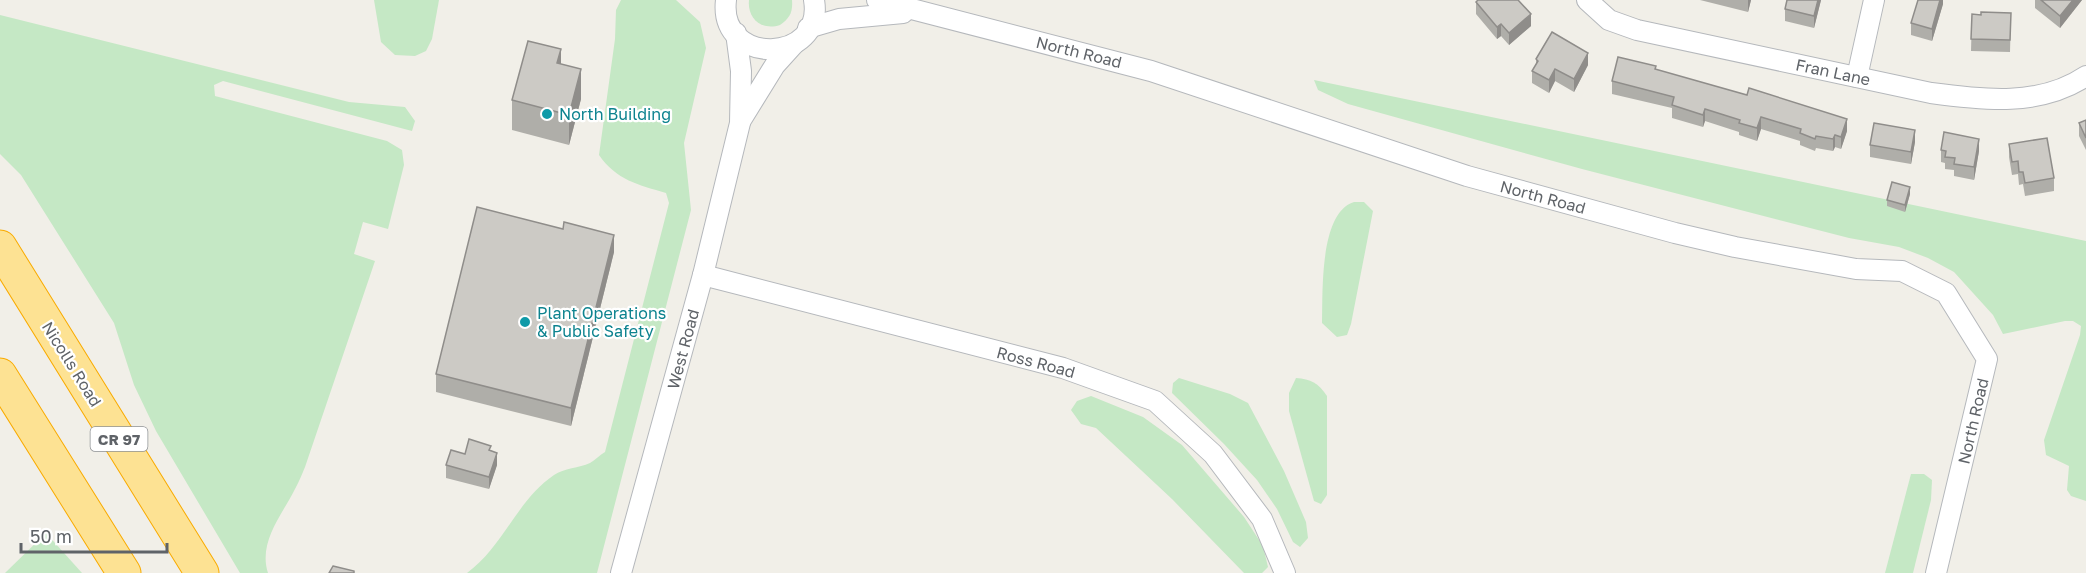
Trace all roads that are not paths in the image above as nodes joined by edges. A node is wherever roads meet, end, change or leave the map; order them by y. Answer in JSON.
{"nodes":[{"id":1,"x":814,"y":0,"type":"edge"},
{"id":2,"x":877,"y":0,"type":"edge"},
{"id":3,"x":1587,"y":0,"type":"edge"},
{"id":4,"x":1874,"y":0,"type":"edge"},
{"id":5,"x":723,"y":5,"type":"edge"},
{"id":6,"x":921,"y":12,"type":"junction"},
{"id":7,"x":808,"y":28,"type":"junction"},
{"id":8,"x":736,"y":33,"type":"junction"},
{"id":9,"x":794,"y":44,"type":"junction"},
{"id":10,"x":2086,"y":76,"type":"edge"},
{"id":11,"x":1857,"y":77,"type":"junction"},
{"id":12,"x":740,"y":123,"type":"junction"},
{"id":13,"x":0,"y":247,"type":"edge"},
{"id":14,"x":703,"y":275,"type":"junction"},
{"id":15,"x":0,"y":375,"type":"edge"},
{"id":16,"x":0,"y":389,"type":"edge"},
{"id":17,"x":48,"y":454,"type":"junction"},
{"id":18,"x":124,"y":573,"type":"edge"},
{"id":19,"x":202,"y":573,"type":"edge"},
{"id":20,"x":621,"y":573,"type":"edge"},
{"id":21,"x":1285,"y":573,"type":"edge"},
{"id":22,"x":1936,"y":573,"type":"edge"}],
"edges":[{"from":1,"to":7,"type":"street"},
{"from":2,"to":6,"type":"street","name":"North Road"},
{"from":3,"to":11,"type":"street","name":"Fran Lane"},
{"from":4,"to":11,"type":"street"},
{"from":5,"to":8,"type":"street"},
{"from":6,"to":7,"type":"street","name":"North Road"},
{"from":6,"to":22,"type":"street","name":"North Road"},
{"from":7,"to":9,"type":"street","name":"West Road"},
{"from":8,"to":9,"type":"street"},
{"from":8,"to":12,"type":"street","name":"West Road"},
{"from":9,"to":12,"type":"street","name":"West Road"},
{"from":10,"to":11,"type":"street","name":"Fran Lane"},
{"from":12,"to":14,"type":"street","name":"West Road"},
{"from":13,"to":19,"type":"highway","name":"Nicolls Road","number":"CR 97"},
{"from":14,"to":20,"type":"street","name":"West Road"},
{"from":14,"to":21,"type":"street","name":"Ross Road"},
{"from":15,"to":17,"type":"highway"},
{"from":16,"to":17,"type":"highway"},
{"from":17,"to":18,"type":"highway"}]}
